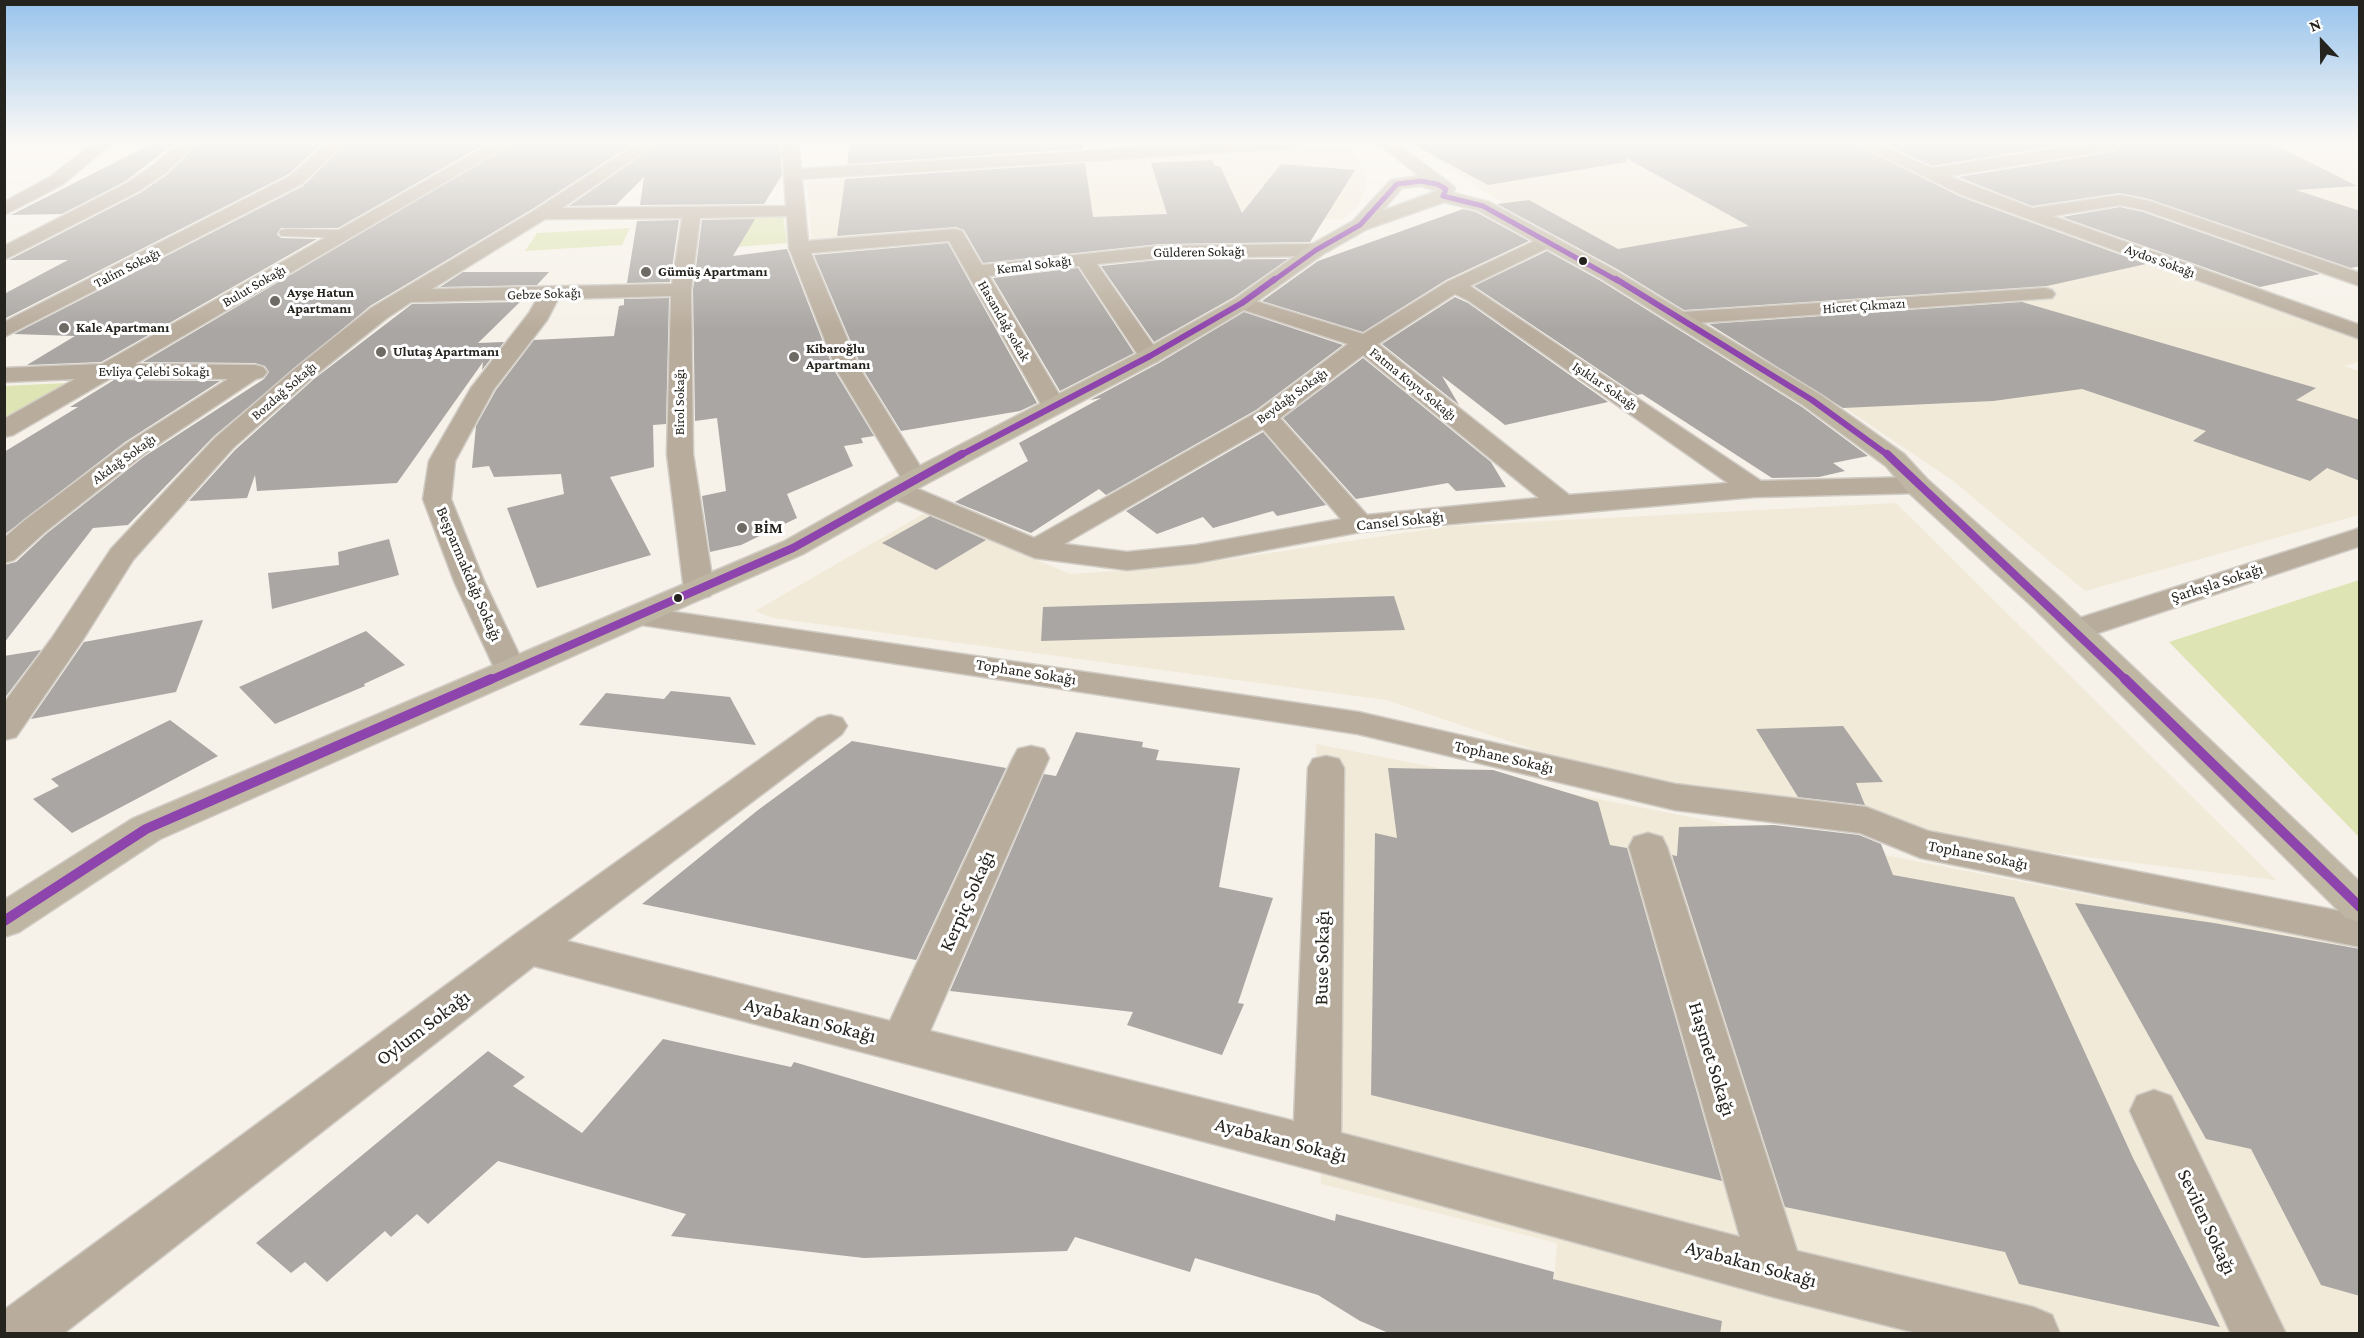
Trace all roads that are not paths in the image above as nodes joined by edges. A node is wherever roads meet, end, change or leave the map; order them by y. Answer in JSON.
{"nodes":[{"id":1,"x":97,"y":205,"type":"edge"},
{"id":2,"x":249,"y":205,"type":"edge"},
{"id":3,"x":395,"y":205,"type":"edge"},
{"id":4,"x":554,"y":205,"type":"edge"},
{"id":5,"x":794,"y":205,"type":"edge"},
{"id":6,"x":1377,"y":205,"type":"edge"},
{"id":7,"x":1411,"y":205,"type":"edge"},
{"id":8,"x":1481,"y":205,"type":"edge"},
{"id":9,"x":2010,"y":205,"type":"edge"},
{"id":10,"x":2086,"y":205,"type":"edge"},
{"id":11,"x":2146,"y":205,"type":"edge"},
{"id":12,"x":795,"y":211,"type":"junction"},
{"id":13,"x":692,"y":213,"type":"junction"},
{"id":14,"x":2029,"y":213,"type":"junction"},
{"id":15,"x":541,"y":214,"type":"junction"},
{"id":16,"x":1360,"y":225,"type":"junction"},
{"id":17,"x":285,"y":232,"type":"dead end"},
{"id":18,"x":345,"y":234,"type":"junction"},
{"id":19,"x":1547,"y":241,"type":"junction"},
{"id":20,"x":799,"y":248,"type":"junction"},
{"id":21,"x":1316,"y":250,"type":"junction"},
{"id":22,"x":4,"y":254,"type":"edge"},
{"id":23,"x":1084,"y":259,"type":"junction"},
{"id":24,"x":976,"y":272,"type":"junction"},
{"id":25,"x":2360,"y":280,"type":"edge"},
{"id":26,"x":1454,"y":286,"type":"junction"},
{"id":27,"x":681,"y":290,"type":"junction"},
{"id":28,"x":550,"y":294,"type":"junction"},
{"id":29,"x":2045,"y":294,"type":"dead end"},
{"id":30,"x":408,"y":296,"type":"junction"},
{"id":31,"x":1242,"y":303,"type":"junction"},
{"id":32,"x":4,"y":309,"type":"edge"},
{"id":33,"x":47,"y":309,"type":"junction"},
{"id":34,"x":1682,"y":318,"type":"junction"},
{"id":35,"x":4,"y":332,"type":"edge"},
{"id":36,"x":2360,"y":333,"type":"edge"},
{"id":37,"x":1363,"y":344,"type":"junction"},
{"id":38,"x":1150,"y":356,"type":"junction"},
{"id":39,"x":107,"y":371,"type":"junction"},
{"id":40,"x":248,"y":372,"type":"junction"},
{"id":41,"x":304,"y":372,"type":"junction"},
{"id":42,"x":4,"y":375,"type":"edge"},
{"id":43,"x":1054,"y":406,"type":"junction"},
{"id":44,"x":1266,"y":417,"type":"junction"},
{"id":45,"x":4,"y":429,"type":"edge"},
{"id":46,"x":906,"y":484,"type":"junction"},
{"id":47,"x":1917,"y":485,"type":"junction"},
{"id":48,"x":1755,"y":489,"type":"junction"},
{"id":49,"x":1563,"y":504,"type":"junction"},
{"id":50,"x":1360,"y":524,"type":"junction"},
{"id":51,"x":2360,"y":536,"type":"edge"},
{"id":52,"x":1035,"y":549,"type":"junction"},
{"id":53,"x":4,"y":554,"type":"edge"},
{"id":54,"x":699,"y":590,"type":"junction"},
{"id":55,"x":640,"y":616,"type":"junction"},
{"id":56,"x":2075,"y":630,"type":"junction"},
{"id":57,"x":510,"y":669,"type":"junction"},
{"id":58,"x":830,"y":726,"type":"dead end"},
{"id":59,"x":4,"y":729,"type":"edge"},
{"id":60,"x":1031,"y":758,"type":"dead end"},
{"id":61,"x":1326,"y":768,"type":"dead end"},
{"id":62,"x":1648,"y":847,"type":"dead end"},
{"id":63,"x":2360,"y":907,"type":"edge"},
{"id":64,"x":4,"y":921,"type":"edge"},
{"id":65,"x":2360,"y":931,"type":"edge"},
{"id":66,"x":528,"y":948,"type":"junction"},
{"id":67,"x":902,"y":1043,"type":"junction"},
{"id":68,"x":2154,"y":1111,"type":"dead end"},
{"id":69,"x":1317,"y":1149,"type":"junction"},
{"id":70,"x":1777,"y":1272,"type":"junction"},
{"id":71,"x":18,"y":1334,"type":"edge"},
{"id":72,"x":2033,"y":1334,"type":"edge"},
{"id":73,"x":2259,"y":1334,"type":"edge"}],
"edges":[{"from":1,"to":22,"type":"street"},
{"from":2,"to":33,"type":"street","name":"Talim Sokağı"},
{"from":3,"to":18,"type":"street","name":"Bulut Sokağı"},
{"from":4,"to":15,"type":"street","name":"Bozdağ Sokağı"},
{"from":5,"to":12,"type":"street"},
{"from":6,"to":16,"type":"street"},
{"from":7,"to":16,"type":"street"},
{"from":8,"to":19,"type":"street"},
{"from":9,"to":14,"type":"street","name":"Aydos Sokağı"},
{"from":10,"to":14,"type":"street"},
{"from":11,"to":25,"type":"street"},
{"from":12,"to":13,"type":"street"},
{"from":12,"to":20,"type":"street"},
{"from":13,"to":15,"type":"street"},
{"from":13,"to":27,"type":"street","name":"Birol Sokağı"},
{"from":14,"to":36,"type":"street","name":"Aydos Sokağı"},
{"from":15,"to":30,"type":"street","name":"Bozdağ Sokağı"},
{"from":16,"to":21,"type":"street"},
{"from":17,"to":18,"type":"lane"},
{"from":18,"to":39,"type":"street","name":"Bulut Sokağı"},
{"from":19,"to":26,"type":"street","name":"Beydağı Sokağı"},
{"from":19,"to":34,"type":"street"},
{"from":20,"to":24,"type":"street","name":"Hasandağ sokak"},
{"from":20,"to":46,"type":"street"},
{"from":21,"to":23,"type":"street","name":"Gülderen Sokağı"},
{"from":21,"to":31,"type":"street"},
{"from":23,"to":24,"type":"street","name":"Kemal Sokağı"},
{"from":23,"to":38,"type":"street","name":"Kemal Sokağı"},
{"from":24,"to":43,"type":"street","name":"Hasandağ sokak"},
{"from":26,"to":37,"type":"street","name":"Beydağı Sokağı"},
{"from":26,"to":48,"type":"street","name":"Işıklar Sokağı"},
{"from":27,"to":28,"type":"street","name":"Gebze Sokağı"},
{"from":27,"to":54,"type":"street","name":"Birol Sokağı"},
{"from":28,"to":30,"type":"street","name":"Gebze Sokağı"},
{"from":28,"to":57,"type":"street","name":"Beşparmakdağı Sokağı"},
{"from":29,"to":34,"type":"street","name":"Hicret Çıkmazı"},
{"from":30,"to":41,"type":"street","name":"Bozdağ Sokağı"},
{"from":31,"to":37,"type":"street","name":"Fatma Kuyu Sokağı"},
{"from":31,"to":38,"type":"street"},
{"from":32,"to":33,"type":"street"},
{"from":33,"to":35,"type":"street","name":"Talim Sokağı"},
{"from":34,"to":47,"type":"street"},
{"from":37,"to":44,"type":"street","name":"Beydağı Sokağı"},
{"from":37,"to":49,"type":"street","name":"Fatma Kuyu Sokağı"},
{"from":38,"to":43,"type":"street"},
{"from":39,"to":40,"type":"street","name":"Evliya Çelebi Sokağı"},
{"from":39,"to":42,"type":"street","name":"Evliya Çelebi Sokağı"},
{"from":39,"to":45,"type":"street","name":"Bulut Sokağı"},
{"from":40,"to":41,"type":"street","name":"Evliya Çelebi Sokağı"},
{"from":40,"to":53,"type":"street","name":"Akdağ Sokağı"},
{"from":41,"to":59,"type":"street","name":"Bozdağ Sokağı"},
{"from":43,"to":46,"type":"street"},
{"from":44,"to":50,"type":"street"},
{"from":44,"to":52,"type":"street","name":"Beydağı Sokağı"},
{"from":46,"to":52,"type":"street","name":"Cansel Sokağı"},
{"from":46,"to":54,"type":"street"},
{"from":47,"to":48,"type":"street","name":"Cansel Sokağı"},
{"from":47,"to":56,"type":"street"},
{"from":48,"to":49,"type":"street","name":"Cansel Sokağı"},
{"from":49,"to":50,"type":"street","name":"Cansel Sokağı"},
{"from":50,"to":52,"type":"street","name":"Cansel Sokağı"},
{"from":51,"to":56,"type":"street","name":"Şarkışla Sokağı"},
{"from":54,"to":55,"type":"street"},
{"from":55,"to":57,"type":"street"},
{"from":55,"to":65,"type":"street","name":"Tophane Sokağı"},
{"from":56,"to":63,"type":"street"},
{"from":57,"to":64,"type":"street"},
{"from":58,"to":66,"type":"street","name":"Oylum Sokağı"},
{"from":60,"to":67,"type":"street","name":"Kerpiç Sokağı"},
{"from":61,"to":69,"type":"street","name":"Buse Sokağı"},
{"from":62,"to":70,"type":"street","name":"Haşmet Sokağı"},
{"from":66,"to":67,"type":"street","name":"Ayabakan Sokağı"},
{"from":66,"to":71,"type":"street","name":"Oylum Sokağı"},
{"from":67,"to":69,"type":"street","name":"Ayabakan Sokağı"},
{"from":68,"to":73,"type":"street","name":"Sevilen Sokağı"},
{"from":69,"to":70,"type":"street","name":"Ayabakan Sokağı"},
{"from":70,"to":72,"type":"street","name":"Ayabakan Sokağı"}]}
